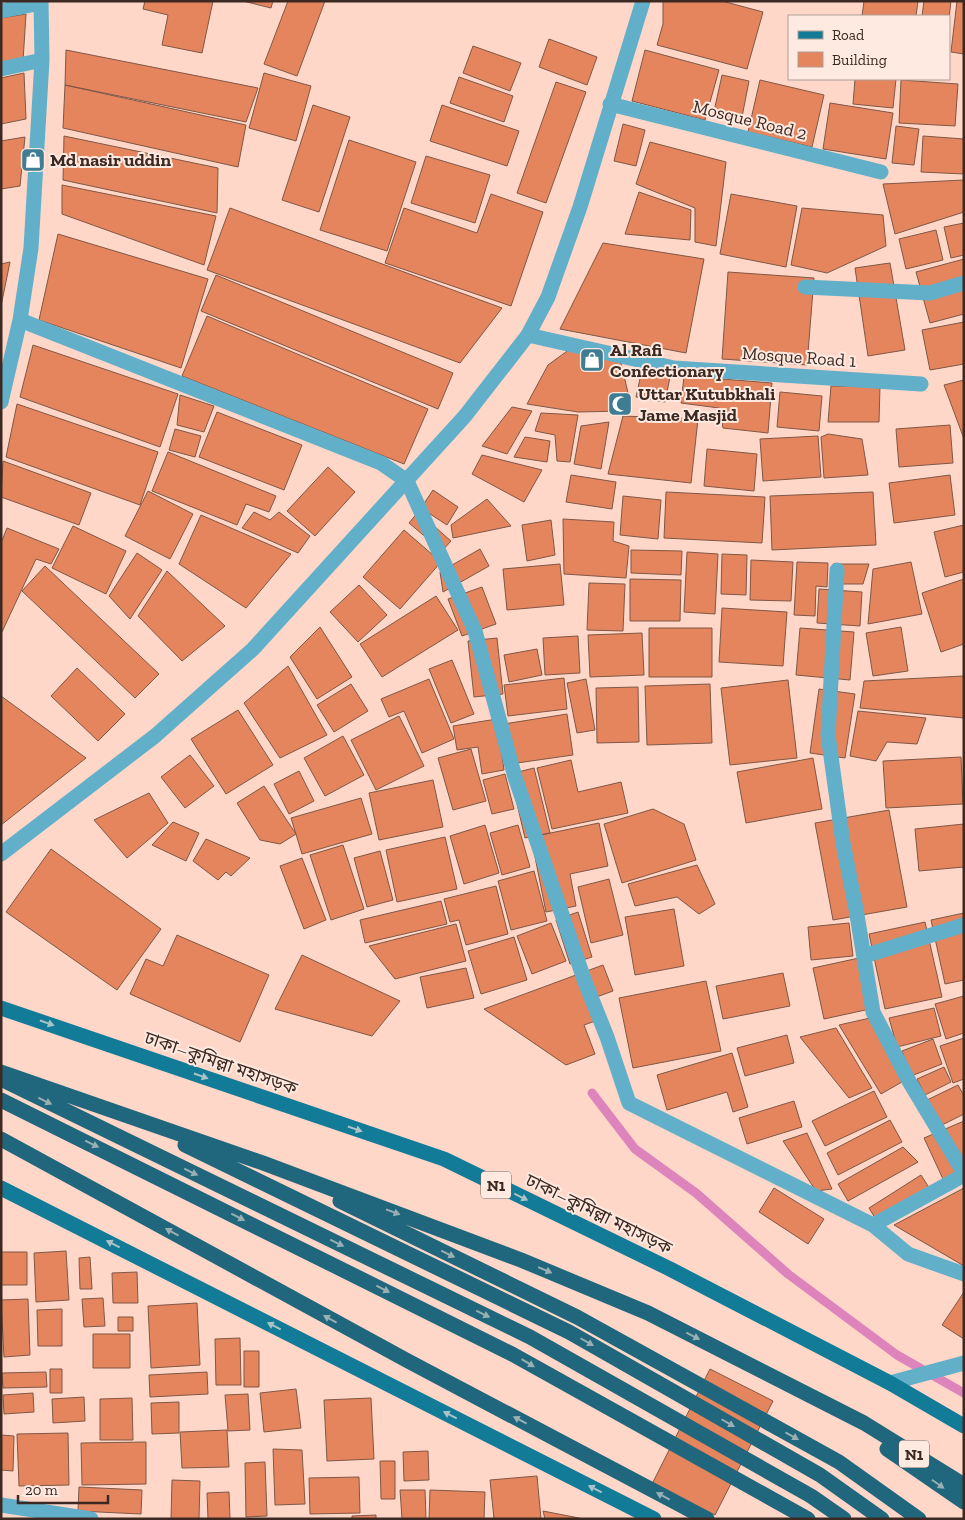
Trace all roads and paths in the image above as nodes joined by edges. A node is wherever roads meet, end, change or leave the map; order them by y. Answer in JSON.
{"nodes":[{"id":1,"x":643,"y":1,"type":"edge"},
{"id":2,"x":41,"y":2,"type":"edge"},
{"id":3,"x":1,"y":11,"type":"edge"},
{"id":4,"x":42,"y":60,"type":"junction"},
{"id":5,"x":1,"y":69,"type":"edge"},
{"id":6,"x":610,"y":104,"type":"junction"},
{"id":7,"x":881,"y":172,"type":"dead end"},
{"id":8,"x":964,"y":282,"type":"edge"},
{"id":9,"x":805,"y":287,"type":"dead end"},
{"id":10,"x":20,"y":320,"type":"junction"},
{"id":11,"x":528,"y":335,"type":"junction"},
{"id":12,"x":921,"y":384,"type":"dead end"},
{"id":13,"x":1,"y":402,"type":"edge"},
{"id":14,"x":407,"y":481,"type":"junction"},
{"id":15,"x":837,"y":570,"type":"dead end"},
{"id":16,"x":1,"y":854,"type":"edge"},
{"id":17,"x":964,"y":925,"type":"edge"},
{"id":18,"x":864,"y":956,"type":"junction"},
{"id":19,"x":1,"y":1008,"type":"edge"},
{"id":20,"x":1,"y":1072,"type":"edge"},
{"id":21,"x":1,"y":1079,"type":"edge"},
{"id":22,"x":1,"y":1100,"type":"edge"},
{"id":23,"x":119,"y":1112,"type":"junction"},
{"id":24,"x":1,"y":1139,"type":"edge"},
{"id":25,"x":262,"y":1163,"type":"junction"},
{"id":26,"x":964,"y":1174,"type":"edge"},
{"id":27,"x":1,"y":1188,"type":"edge"},
{"id":28,"x":873,"y":1225,"type":"junction"},
{"id":29,"x":964,"y":1274,"type":"edge"},
{"id":30,"x":964,"y":1363,"type":"edge"},
{"id":31,"x":890,"y":1383,"type":"junction"},
{"id":32,"x":812,"y":1397,"type":"junction"},
{"id":33,"x":964,"y":1426,"type":"edge"},
{"id":34,"x":964,"y":1485,"type":"edge"},
{"id":35,"x":964,"y":1502,"type":"edge"},
{"id":36,"x":1,"y":1505,"type":"edge"},
{"id":37,"x":91,"y":1519,"type":"edge"},
{"id":38,"x":654,"y":1519,"type":"edge"},
{"id":39,"x":707,"y":1519,"type":"edge"},
{"id":40,"x":808,"y":1519,"type":"edge"},
{"id":41,"x":844,"y":1519,"type":"edge"},
{"id":42,"x":882,"y":1519,"type":"edge"},
{"id":43,"x":919,"y":1519,"type":"edge"}],
"edges":[{"from":1,"to":6,"type":"street"},
{"from":2,"to":3,"type":"street"},
{"from":2,"to":4,"type":"street"},
{"from":4,"to":5,"type":"street"},
{"from":4,"to":10,"type":"street"},
{"from":6,"to":7,"type":"street","name":"Mosque Road 2"},
{"from":6,"to":11,"type":"street"},
{"from":8,"to":9,"type":"street"},
{"from":10,"to":13,"type":"street"},
{"from":10,"to":14,"type":"street"},
{"from":11,"to":12,"type":"street","name":"Mosque Road 1"},
{"from":11,"to":14,"type":"street"},
{"from":14,"to":16,"type":"street"},
{"from":14,"to":28,"type":"street"},
{"from":15,"to":18,"type":"street"},
{"from":17,"to":18,"type":"street"},
{"from":18,"to":26,"type":"street"},
{"from":19,"to":31,"type":"main road","name":"ঢাকা–কুমিল্লা মহাসড়ক","number":"N1","one_way":true},
{"from":20,"to":23,"type":"highway","number":"N1"},
{"from":21,"to":41,"type":"highway","one_way":true},
{"from":22,"to":40,"type":"highway","one_way":true},
{"from":23,"to":25,"type":"highway","number":"N1"},
{"from":23,"to":42,"type":"highway","one_way":true},
{"from":39,"to":24,"type":"highway","one_way":true},
{"from":25,"to":32,"type":"highway","number":"N1","one_way":true},
{"from":25,"to":43,"type":"highway","one_way":true},
{"from":26,"to":28,"type":"street"},
{"from":38,"to":27,"type":"main road","one_way":true},
{"from":28,"to":29,"type":"street"},
{"from":30,"to":31,"type":"street"},
{"from":31,"to":33,"type":"main road","name":"ঢাকা–কুমিল্লা মহাসড়ক","number":"N1"},
{"from":32,"to":34,"type":"highway","number":"N1"},
{"from":32,"to":35,"type":"highway","one_way":true},
{"from":36,"to":37,"type":"street"}]}
